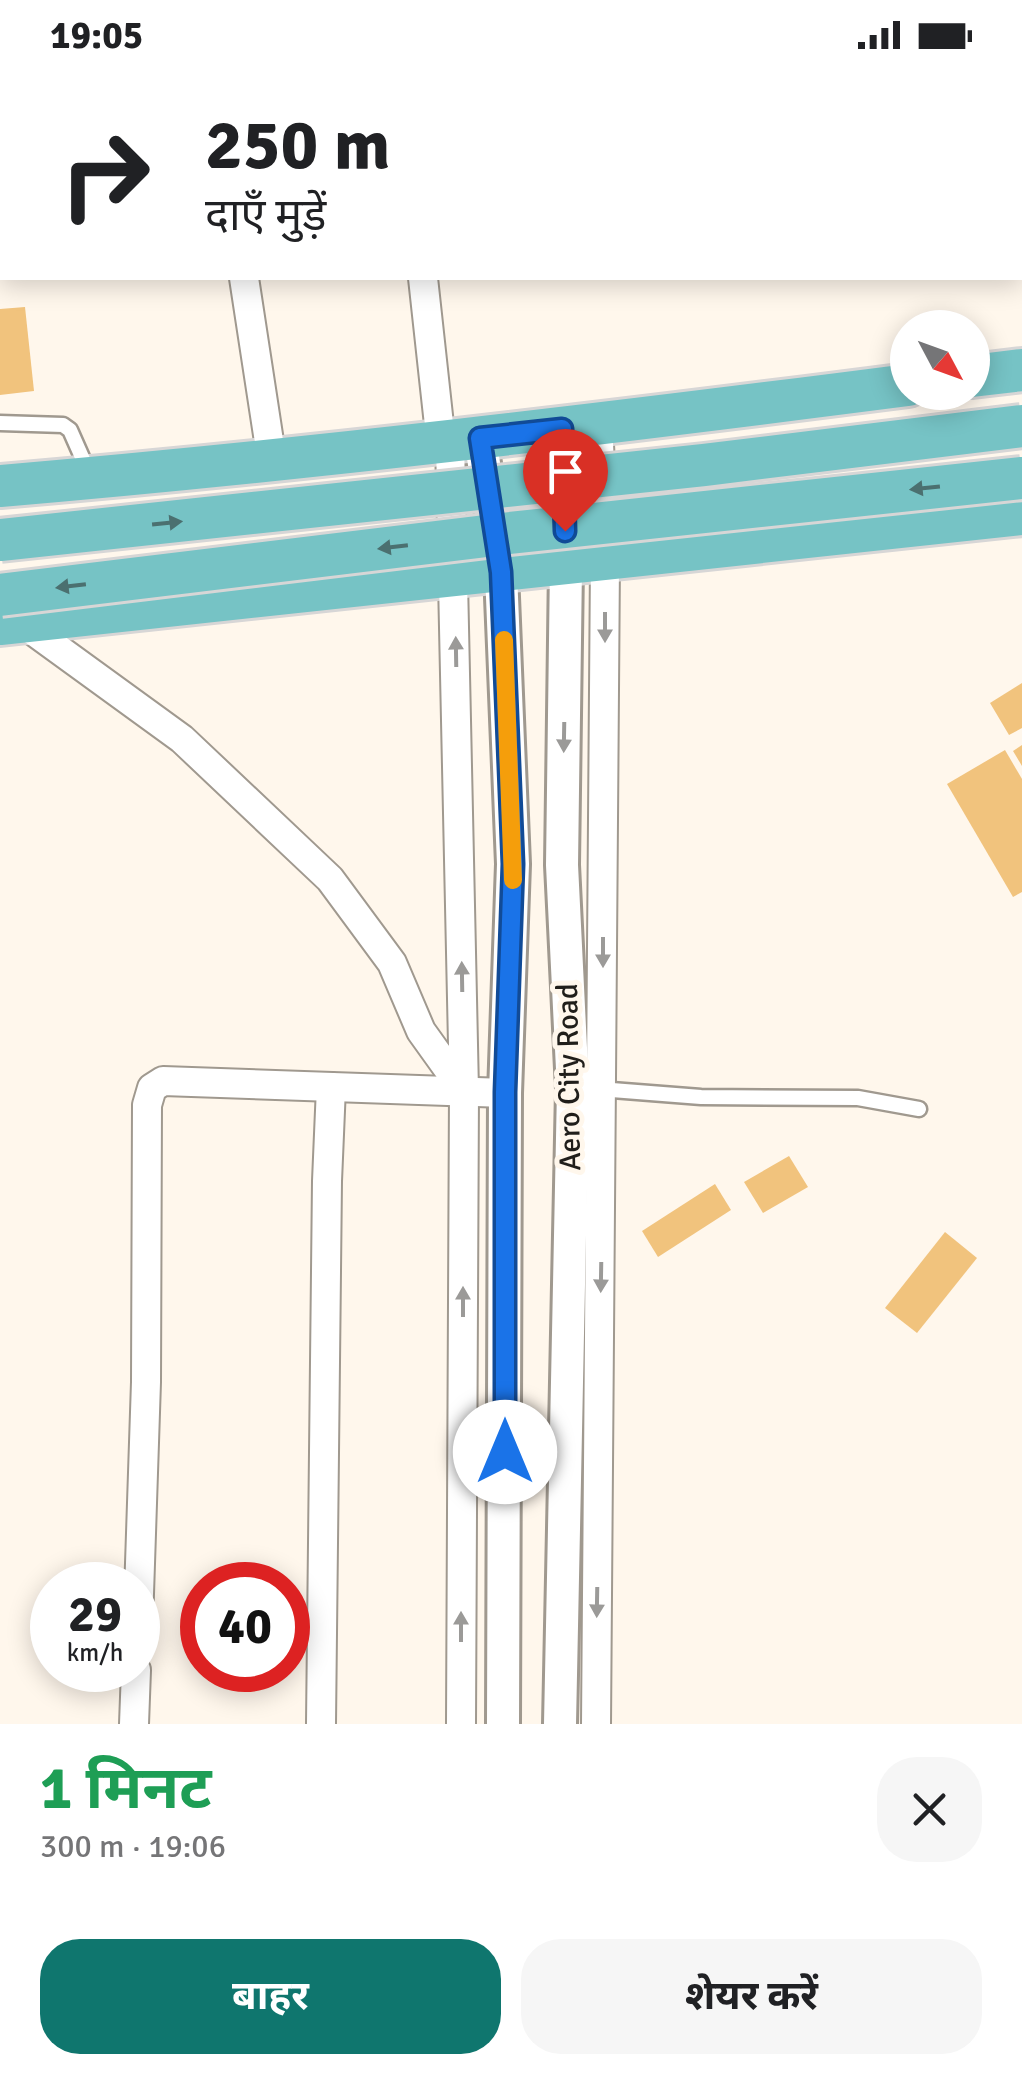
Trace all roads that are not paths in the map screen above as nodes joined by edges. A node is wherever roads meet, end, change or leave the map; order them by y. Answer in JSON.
{"nodes":[{"id":1,"x":244,"y":280,"type":"edge"},
{"id":2,"x":423,"y":280,"type":"edge"},
{"id":3,"x":1022,"y":370,"type":"edge"},
{"id":4,"x":990,"y":374,"type":"edge"},
{"id":5,"x":890,"y":387,"type":"edge"},
{"id":6,"x":0,"y":423,"type":"edge"},
{"id":7,"x":1022,"y":426,"type":"edge"},
{"id":8,"x":580,"y":427,"type":"junction"},
{"id":9,"x":457,"y":441,"type":"junction"},
{"id":10,"x":272,"y":461,"type":"junction"},
{"id":11,"x":92,"y":478,"type":"junction"},
{"id":12,"x":1022,"y":478,"type":"edge"},
{"id":13,"x":0,"y":486,"type":"edge"},
{"id":14,"x":1022,"y":514,"type":"edge"},
{"id":15,"x":0,"y":540,"type":"edge"},
{"id":16,"x":586,"y":563,"type":"junction"},
{"id":17,"x":501,"y":572,"type":"junction"},
{"id":18,"x":454,"y":577,"type":"junction"},
{"id":19,"x":7,"y":614,"type":"edge"},
{"id":20,"x":332,"y":1086,"type":"junction"},
{"id":21,"x":588,"y":1089,"type":"junction"},
{"id":22,"x":464,"y":1092,"type":"junction"},
{"id":23,"x":505,"y":1092,"type":"junction"},
{"id":24,"x":920,"y":1109,"type":"dead end"},
{"id":25,"x":140,"y":1562,"type":"edge"},
{"id":26,"x":135,"y":1692,"type":"edge"},
{"id":27,"x":134,"y":1724,"type":"edge"},
{"id":28,"x":321,"y":1724,"type":"edge"},
{"id":29,"x":461,"y":1724,"type":"edge"},
{"id":30,"x":503,"y":1724,"type":"edge"},
{"id":31,"x":560,"y":1724,"type":"edge"},
{"id":32,"x":596,"y":1724,"type":"edge"}],
"edges":[{"from":1,"to":10,"type":"street"},
{"from":2,"to":9,"type":"street"},
{"from":3,"to":4,"type":"main road"},
{"from":5,"to":8,"type":"main road"},
{"from":6,"to":11,"type":"lane"},
{"from":15,"to":7,"type":"main road","one_way":true,"bridge":true},
{"from":8,"to":9,"type":"main road"},
{"from":8,"to":16,"type":"street","name":"Aero City Road"},
{"from":9,"to":10,"type":"main road"},
{"from":9,"to":17,"type":"street","name":"Aero City Road"},
{"from":9,"to":18,"type":"street"},
{"from":10,"to":11,"type":"main road"},
{"from":11,"to":13,"type":"main road"},
{"from":12,"to":19,"type":"main road","one_way":true,"bridge":true},
{"from":14,"to":16,"type":"main road"},
{"from":16,"to":17,"type":"main road"},
{"from":16,"to":21,"type":"street","name":"Aero City Road","one_way":true},
{"from":17,"to":18,"type":"main road"},
{"from":17,"to":23,"type":"street","name":"Aero City Road"},
{"from":18,"to":19,"type":"main road"},
{"from":22,"to":18,"type":"street","one_way":true},
{"from":19,"to":22,"type":"street"},
{"from":20,"to":22,"type":"street"},
{"from":20,"to":25,"type":"street"},
{"from":20,"to":28,"type":"street"},
{"from":21,"to":24,"type":"lane"},
{"from":21,"to":31,"type":"street","name":"Aero City Road"},
{"from":21,"to":32,"type":"street","one_way":true},
{"from":22,"to":23,"type":"street"},
{"from":29,"to":22,"type":"street","one_way":true},
{"from":23,"to":30,"type":"street","name":"Aero City Road"},
{"from":26,"to":27,"type":"street"}]}
